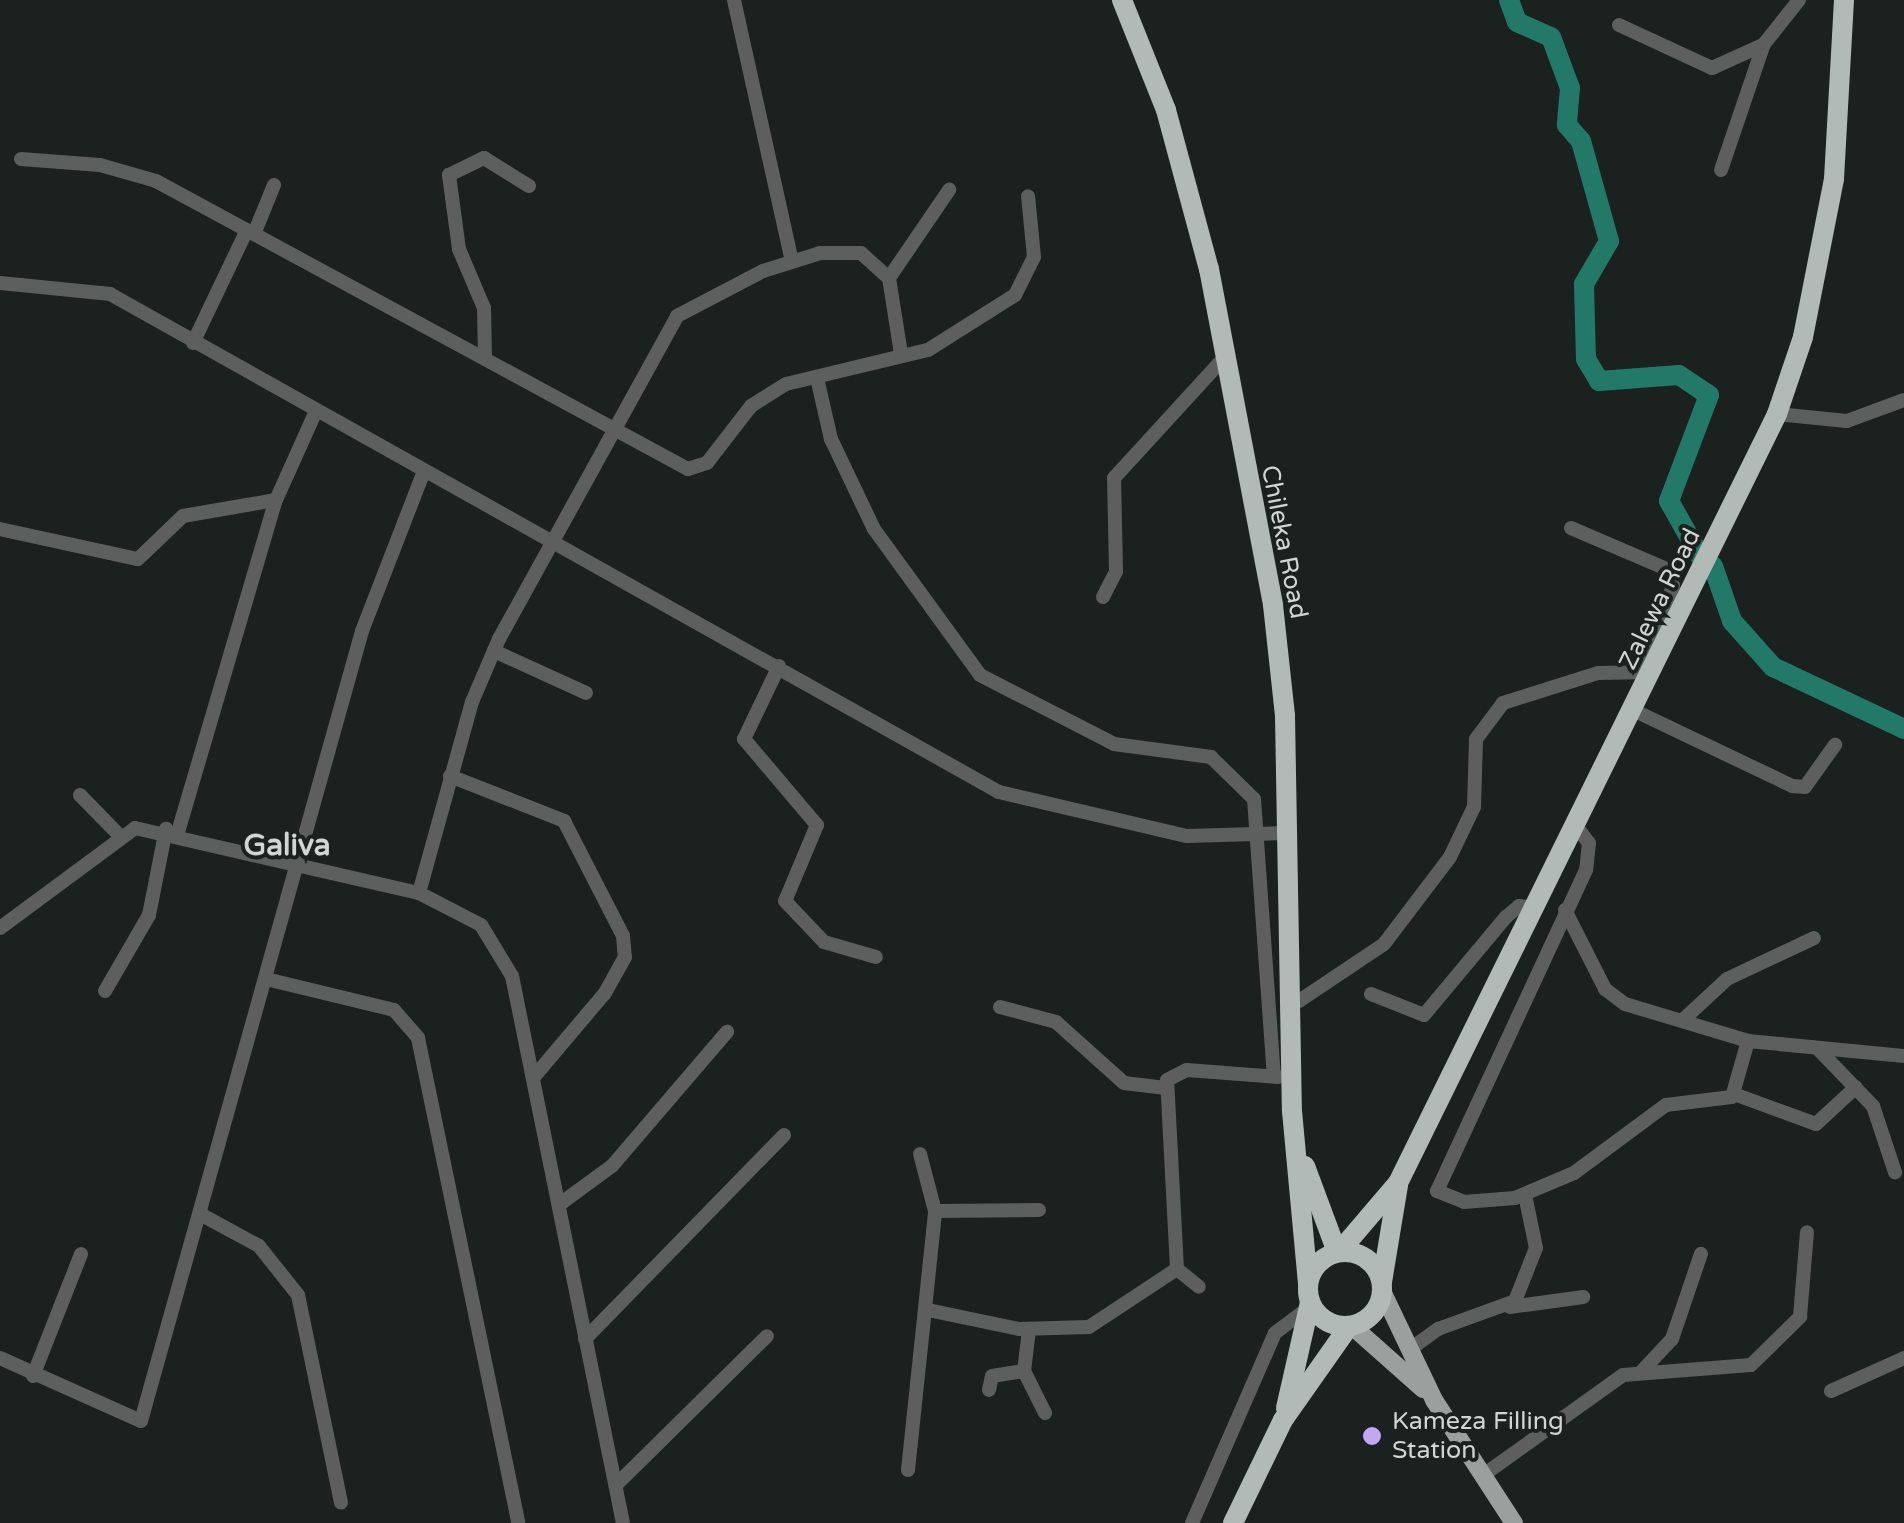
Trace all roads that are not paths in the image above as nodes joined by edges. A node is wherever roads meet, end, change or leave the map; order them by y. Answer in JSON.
{"nodes":[{"id":1,"x":734,"y":0,"type":"edge"},
{"id":2,"x":1122,"y":0,"type":"edge"},
{"id":3,"x":1134,"y":0,"type":"edge"},
{"id":4,"x":1799,"y":0,"type":"edge"},
{"id":5,"x":1844,"y":0,"type":"edge"},
{"id":6,"x":1619,"y":25,"type":"dead end"},
{"id":7,"x":1764,"y":44,"type":"junction"},
{"id":8,"x":20,"y":159,"type":"dead end"},
{"id":9,"x":1721,"y":170,"type":"dead end"},
{"id":10,"x":274,"y":185,"type":"dead end"},
{"id":11,"x":530,"y":186,"type":"dead end"},
{"id":12,"x":949,"y":190,"type":"dead end"},
{"id":13,"x":1028,"y":196,"type":"dead end"},
{"id":14,"x":250,"y":232,"type":"junction"},
{"id":15,"x":792,"y":262,"type":"junction"},
{"id":16,"x":888,"y":278,"type":"junction"},
{"id":17,"x":0,"y":284,"type":"edge"},
{"id":18,"x":192,"y":342,"type":"junction"},
{"id":19,"x":902,"y":354,"type":"junction"},
{"id":20,"x":485,"y":359,"type":"junction"},
{"id":21,"x":1222,"y":360,"type":"junction"},
{"id":22,"x":816,"y":378,"type":"junction"},
{"id":23,"x":1904,"y":400,"type":"edge"},
{"id":24,"x":316,"y":411,"type":"junction"},
{"id":25,"x":1777,"y":414,"type":"junction"},
{"id":26,"x":609,"y":433,"type":"junction"},
{"id":27,"x":424,"y":471,"type":"junction"},
{"id":28,"x":276,"y":500,"type":"junction"},
{"id":29,"x":1571,"y":528,"type":"dead end"},
{"id":30,"x":0,"y":529,"type":"edge"},
{"id":31,"x":550,"y":547,"type":"junction"},
{"id":32,"x":1104,"y":597,"type":"dead end"},
{"id":33,"x":494,"y":650,"type":"junction"},
{"id":34,"x":779,"y":666,"type":"junction"},
{"id":35,"x":1646,"y":671,"type":"junction"},
{"id":36,"x":586,"y":693,"type":"dead end"},
{"id":37,"x":1633,"y":710,"type":"junction"},
{"id":38,"x":1835,"y":745,"type":"dead end"},
{"id":39,"x":450,"y":776,"type":"junction"},
{"id":40,"x":80,"y":795,"type":"dead end"},
{"id":41,"x":1576,"y":826,"type":"junction"},
{"id":42,"x":172,"y":831,"type":"junction"},
{"id":43,"x":1286,"y":833,"type":"junction"},
{"id":44,"x":119,"y":835,"type":"junction"},
{"id":45,"x":1263,"y":837,"type":"junction"},
{"id":46,"x":296,"y":866,"type":"junction"},
{"id":47,"x":419,"y":893,"type":"junction"},
{"id":48,"x":1534,"y":908,"type":"junction"},
{"id":49,"x":1565,"y":910,"type":"junction"},
{"id":50,"x":0,"y":928,"type":"edge"},
{"id":51,"x":1814,"y":938,"type":"dead end"},
{"id":52,"x":876,"y":957,"type":"dead end"},
{"id":53,"x":266,"y":979,"type":"junction"},
{"id":54,"x":105,"y":991,"type":"dead end"},
{"id":55,"x":1371,"y":994,"type":"dead end"},
{"id":56,"x":1299,"y":1001,"type":"junction"},
{"id":57,"x":1000,"y":1007,"type":"dead end"},
{"id":58,"x":1684,"y":1019,"type":"junction"},
{"id":59,"x":726,"y":1032,"type":"dead end"},
{"id":60,"x":1748,"y":1041,"type":"junction"},
{"id":61,"x":1817,"y":1048,"type":"junction"},
{"id":62,"x":1902,"y":1052,"type":"edge"},
{"id":63,"x":1282,"y":1077,"type":"junction"},
{"id":64,"x":533,"y":1078,"type":"junction"},
{"id":65,"x":1856,"y":1087,"type":"junction"},
{"id":66,"x":1166,"y":1088,"type":"junction"},
{"id":67,"x":1734,"y":1094,"type":"junction"},
{"id":68,"x":784,"y":1135,"type":"dead end"},
{"id":69,"x":920,"y":1154,"type":"dead end"},
{"id":70,"x":1895,"y":1172,"type":"dead end"},
{"id":71,"x":1398,"y":1182,"type":"junction"},
{"id":72,"x":1525,"y":1195,"type":"junction"},
{"id":73,"x":560,"y":1204,"type":"junction"},
{"id":74,"x":935,"y":1210,"type":"junction"},
{"id":75,"x":1039,"y":1210,"type":"dead end"},
{"id":76,"x":200,"y":1214,"type":"junction"},
{"id":77,"x":1806,"y":1232,"type":"dead end"},
{"id":78,"x":1338,"y":1252,"type":"junction"},
{"id":79,"x":81,"y":1254,"type":"dead end"},
{"id":80,"x":1701,"y":1254,"type":"dead end"},
{"id":81,"x":1181,"y":1269,"type":"junction"},
{"id":82,"x":1207,"y":1270,"type":"dead end"},
{"id":83,"x":1199,"y":1287,"type":"dead end"},
{"id":84,"x":1382,"y":1287,"type":"junction"},
{"id":85,"x":1583,"y":1296,"type":"dead end"},
{"id":86,"x":1308,"y":1299,"type":"junction"},
{"id":87,"x":1510,"y":1307,"type":"junction"},
{"id":88,"x":928,"y":1310,"type":"junction"},
{"id":89,"x":1350,"y":1326,"type":"junction"},
{"id":90,"x":1029,"y":1330,"type":"junction"},
{"id":91,"x":768,"y":1336,"type":"dead end"},
{"id":92,"x":585,"y":1340,"type":"junction"},
{"id":93,"x":1409,"y":1350,"type":"junction"},
{"id":94,"x":0,"y":1358,"type":"edge"},
{"id":95,"x":1904,"y":1358,"type":"edge"},
{"id":96,"x":1643,"y":1370,"type":"junction"},
{"id":97,"x":1024,"y":1371,"type":"junction"},
{"id":98,"x":33,"y":1376,"type":"junction"},
{"id":99,"x":990,"y":1390,"type":"dead end"},
{"id":100,"x":1831,"y":1391,"type":"dead end"},
{"id":101,"x":1434,"y":1400,"type":"junction"},
{"id":102,"x":1045,"y":1414,"type":"dead end"},
{"id":103,"x":1283,"y":1420,"type":"junction"},
{"id":104,"x":908,"y":1470,"type":"dead end"},
{"id":105,"x":1482,"y":1476,"type":"junction"},
{"id":106,"x":618,"y":1483,"type":"junction"},
{"id":107,"x":341,"y":1504,"type":"dead end"},
{"id":108,"x":518,"y":1523,"type":"edge"},
{"id":109,"x":623,"y":1523,"type":"edge"},
{"id":110,"x":1192,"y":1523,"type":"edge"},
{"id":111,"x":1233,"y":1523,"type":"edge"},
{"id":112,"x":1514,"y":1523,"type":"edge"}],
"edges":[{"from":1,"to":15,"type":"street"},
{"from":2,"to":21,"type":"highway","name":"Chileka Road"},
{"from":3,"to":56,"type":"highway"},
{"from":4,"to":7,"type":"street"},
{"from":5,"to":25,"type":"highway","name":"Zalewa Road"},
{"from":6,"to":7,"type":"street"},
{"from":7,"to":9,"type":"street"},
{"from":8,"to":14,"type":"street"},
{"from":10,"to":14,"type":"street"},
{"from":11,"to":20,"type":"street"},
{"from":12,"to":16,"type":"street"},
{"from":13,"to":19,"type":"street"},
{"from":14,"to":18,"type":"street"},
{"from":14,"to":20,"type":"street"},
{"from":15,"to":16,"type":"street"},
{"from":15,"to":26,"type":"street"},
{"from":16,"to":19,"type":"street"},
{"from":17,"to":18,"type":"street"},
{"from":18,"to":24,"type":"street"},
{"from":19,"to":22,"type":"street"},
{"from":20,"to":26,"type":"street"},
{"from":21,"to":32,"type":"street"},
{"from":21,"to":43,"type":"highway","name":"Chileka Road"},
{"from":22,"to":26,"type":"street"},
{"from":22,"to":45,"type":"street"},
{"from":23,"to":25,"type":"street"},
{"from":24,"to":27,"type":"street"},
{"from":24,"to":28,"type":"street"},
{"from":25,"to":35,"type":"highway","name":"Zalewa Road"},
{"from":26,"to":31,"type":"street"},
{"from":27,"to":31,"type":"street"},
{"from":27,"to":46,"type":"street"},
{"from":28,"to":30,"type":"street"},
{"from":28,"to":42,"type":"street"},
{"from":29,"to":35,"type":"street"},
{"from":31,"to":33,"type":"street"},
{"from":31,"to":34,"type":"street"},
{"from":33,"to":36,"type":"street"},
{"from":33,"to":39,"type":"street"},
{"from":34,"to":45,"type":"street"},
{"from":34,"to":52,"type":"street"},
{"from":35,"to":37,"type":"highway","name":"Zalewa Road"},
{"from":35,"to":56,"type":"street"},
{"from":37,"to":38,"type":"street"},
{"from":37,"to":41,"type":"highway","name":"Zalewa Road"},
{"from":39,"to":47,"type":"street"},
{"from":39,"to":64,"type":"street"},
{"from":40,"to":44,"type":"street"},
{"from":41,"to":48,"type":"highway","name":"Zalewa Road"},
{"from":41,"to":49,"type":"street"},
{"from":42,"to":44,"type":"street"},
{"from":42,"to":46,"type":"street"},
{"from":42,"to":54,"type":"street"},
{"from":43,"to":45,"type":"street"},
{"from":43,"to":63,"type":"highway","name":"Chileka Road"},
{"from":44,"to":50,"type":"street"},
{"from":45,"to":63,"type":"street"},
{"from":46,"to":47,"type":"street"},
{"from":46,"to":53,"type":"street"},
{"from":47,"to":64,"type":"street"},
{"from":48,"to":55,"type":"street"},
{"from":48,"to":71,"type":"highway","name":"Zalewa Road"},
{"from":49,"to":58,"type":"street"},
{"from":49,"to":72,"type":"street"},
{"from":51,"to":58,"type":"street"},
{"from":53,"to":76,"type":"street"},
{"from":53,"to":108,"type":"street"},
{"from":56,"to":78,"type":"highway"},
{"from":57,"to":66,"type":"street"},
{"from":58,"to":60,"type":"street"},
{"from":59,"to":73,"type":"street"},
{"from":60,"to":61,"type":"street"},
{"from":60,"to":67,"type":"street"},
{"from":61,"to":62,"type":"street"},
{"from":61,"to":65,"type":"street"},
{"from":63,"to":66,"type":"street"},
{"from":63,"to":86,"type":"highway","name":"Chileka Road"},
{"from":64,"to":73,"type":"street"},
{"from":65,"to":67,"type":"street"},
{"from":65,"to":70,"type":"street"},
{"from":66,"to":81,"type":"street"},
{"from":67,"to":72,"type":"street"},
{"from":68,"to":92,"type":"street"},
{"from":69,"to":74,"type":"street"},
{"from":71,"to":78,"type":"highway","name":"Zalewa Road"},
{"from":71,"to":84,"type":"highway","name":"Zalewa Road"},
{"from":72,"to":87,"type":"street"},
{"from":73,"to":92,"type":"street"},
{"from":74,"to":75,"type":"street"},
{"from":74,"to":88,"type":"street"},
{"from":76,"to":98,"type":"street"},
{"from":76,"to":107,"type":"street"},
{"from":77,"to":96,"type":"street"},
{"from":78,"to":84,"type":"highway"},
{"from":78,"to":86,"type":"highway"},
{"from":79,"to":98,"type":"street"},
{"from":80,"to":96,"type":"street"},
{"from":81,"to":82,"type":"street"},
{"from":81,"to":83,"type":"street"},
{"from":81,"to":90,"type":"street"},
{"from":84,"to":89,"type":"highway"},
{"from":84,"to":93,"type":"main road"},
{"from":85,"to":87,"type":"street"},
{"from":86,"to":89,"type":"highway"},
{"from":86,"to":103,"type":"highway"},
{"from":86,"to":110,"type":"street"},
{"from":87,"to":93,"type":"street"},
{"from":88,"to":90,"type":"street"},
{"from":88,"to":104,"type":"street"},
{"from":89,"to":101,"type":"main road"},
{"from":89,"to":103,"type":"highway"},
{"from":90,"to":97,"type":"street"},
{"from":91,"to":106,"type":"street"},
{"from":92,"to":106,"type":"street"},
{"from":93,"to":101,"type":"main road"},
{"from":94,"to":98,"type":"street"},
{"from":95,"to":100,"type":"street"},
{"from":96,"to":105,"type":"street"},
{"from":97,"to":99,"type":"street"},
{"from":97,"to":102,"type":"street"},
{"from":101,"to":105,"type":"main road"},
{"from":103,"to":111,"type":"highway"},
{"from":105,"to":112,"type":"main road"},
{"from":106,"to":109,"type":"street"}]}
